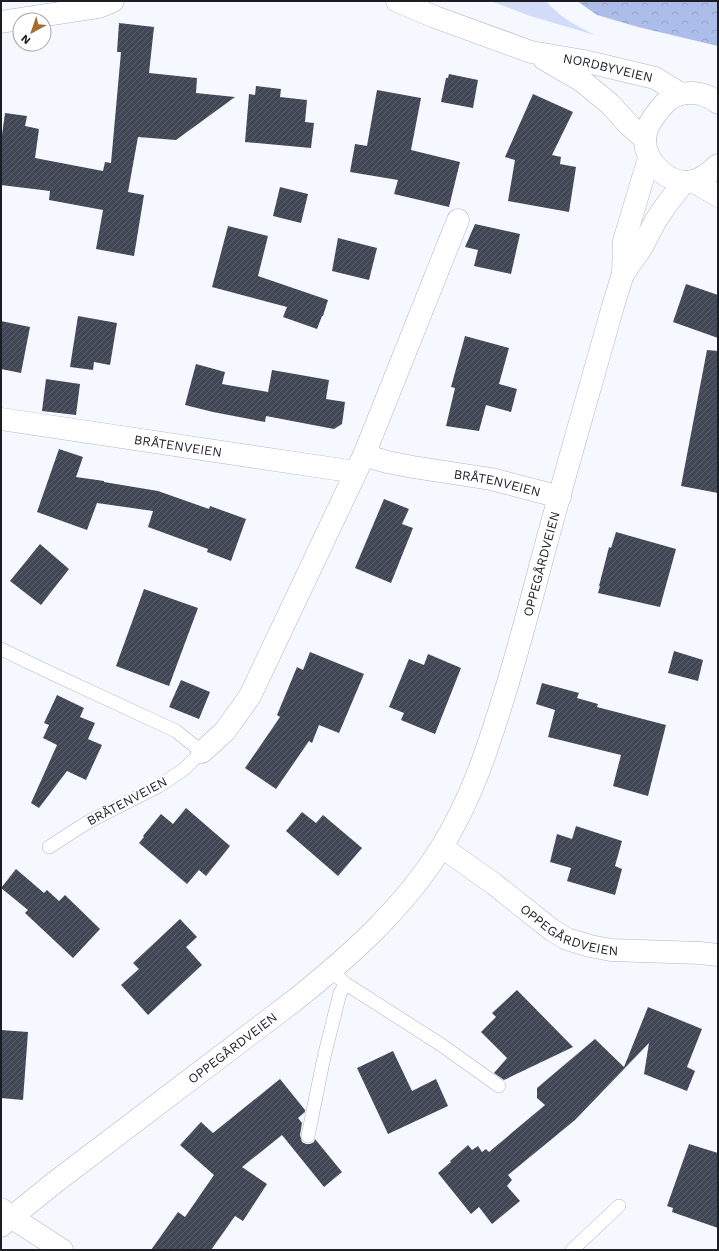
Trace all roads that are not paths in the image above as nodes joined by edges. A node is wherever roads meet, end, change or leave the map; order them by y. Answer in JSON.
{"nodes":[{"id":1,"x":113,"y":1,"type":"edge"},
{"id":2,"x":397,"y":1,"type":"edge"},
{"id":3,"x":1,"y":22,"type":"edge"},
{"id":4,"x":531,"y":52,"type":"junction"},
{"id":5,"x":681,"y":94,"type":"junction"},
{"id":6,"x":718,"y":103,"type":"edge"},
{"id":7,"x":647,"y":149,"type":"junction"},
{"id":8,"x":718,"y":165,"type":"edge"},
{"id":9,"x":689,"y":182,"type":"junction"},
{"id":10,"x":718,"y":196,"type":"edge"},
{"id":11,"x":458,"y":220,"type":"dead end"},
{"id":12,"x":623,"y":274,"type":"junction"},
{"id":13,"x":1,"y":420,"type":"edge"},
{"id":14,"x":360,"y":464,"type":"junction"},
{"id":15,"x":560,"y":497,"type":"junction"},
{"id":16,"x":1,"y":649,"type":"edge"},
{"id":17,"x":202,"y":752,"type":"junction"},
{"id":18,"x":49,"y":847,"type":"dead end"},
{"id":19,"x":442,"y":847,"type":"junction"},
{"id":20,"x":718,"y":955,"type":"edge"},
{"id":21,"x":338,"y":977,"type":"junction"},
{"id":22,"x":499,"y":1086,"type":"dead end"},
{"id":23,"x":308,"y":1136,"type":"dead end"},
{"id":24,"x":619,"y":1206,"type":"dead end"},
{"id":25,"x":4,"y":1217,"type":"edge"},
{"id":26,"x":62,"y":1250,"type":"edge"},
{"id":27,"x":572,"y":1250,"type":"edge"}],
"edges":[{"from":1,"to":3,"type":"main road"},
{"from":2,"to":4,"type":"main road","name":"NORDBYVEIEN"},
{"from":4,"to":5,"type":"main road","name":"NORDBYVEIEN"},
{"from":4,"to":7,"type":"main road","name":"NORDBYVEIEN"},
{"from":5,"to":6,"type":"main road"},
{"from":5,"to":7,"type":"main road"},
{"from":7,"to":9,"type":"main road","name":"NORDBYVEIEN"},
{"from":7,"to":12,"type":"main road","name":"OPPEGÅRDVEIEN"},
{"from":8,"to":9,"type":"main road"},
{"from":9,"to":10,"type":"main road","name":"NORDBYVEIEN"},
{"from":9,"to":12,"type":"main road","name":"OPPEGÅRDVEIEN"},
{"from":11,"to":14,"type":"main road","name":"BRÅTENVEIEN"},
{"from":12,"to":15,"type":"main road","name":"OPPEGÅRDVEIEN"},
{"from":13,"to":14,"type":"main road","name":"BRÅTENVEIEN"},
{"from":14,"to":15,"type":"main road","name":"BRÅTENVEIEN"},
{"from":14,"to":17,"type":"main road","name":"BRÅTENVEIEN"},
{"from":15,"to":19,"type":"main road","name":"OPPEGÅRDVEIEN"},
{"from":16,"to":17,"type":"lane"},
{"from":17,"to":18,"type":"lane","name":"BRÅTENVEIEN"},
{"from":19,"to":20,"type":"main road","name":"OPPEGÅRDVEIEN"},
{"from":19,"to":21,"type":"main road","name":"OPPEGÅRDVEIEN"},
{"from":21,"to":22,"type":"lane"},
{"from":21,"to":23,"type":"lane"},
{"from":21,"to":25,"type":"main road","name":"OPPEGÅRDVEIEN"},
{"from":24,"to":27,"type":"lane"},
{"from":25,"to":26,"type":"main road"}]}
